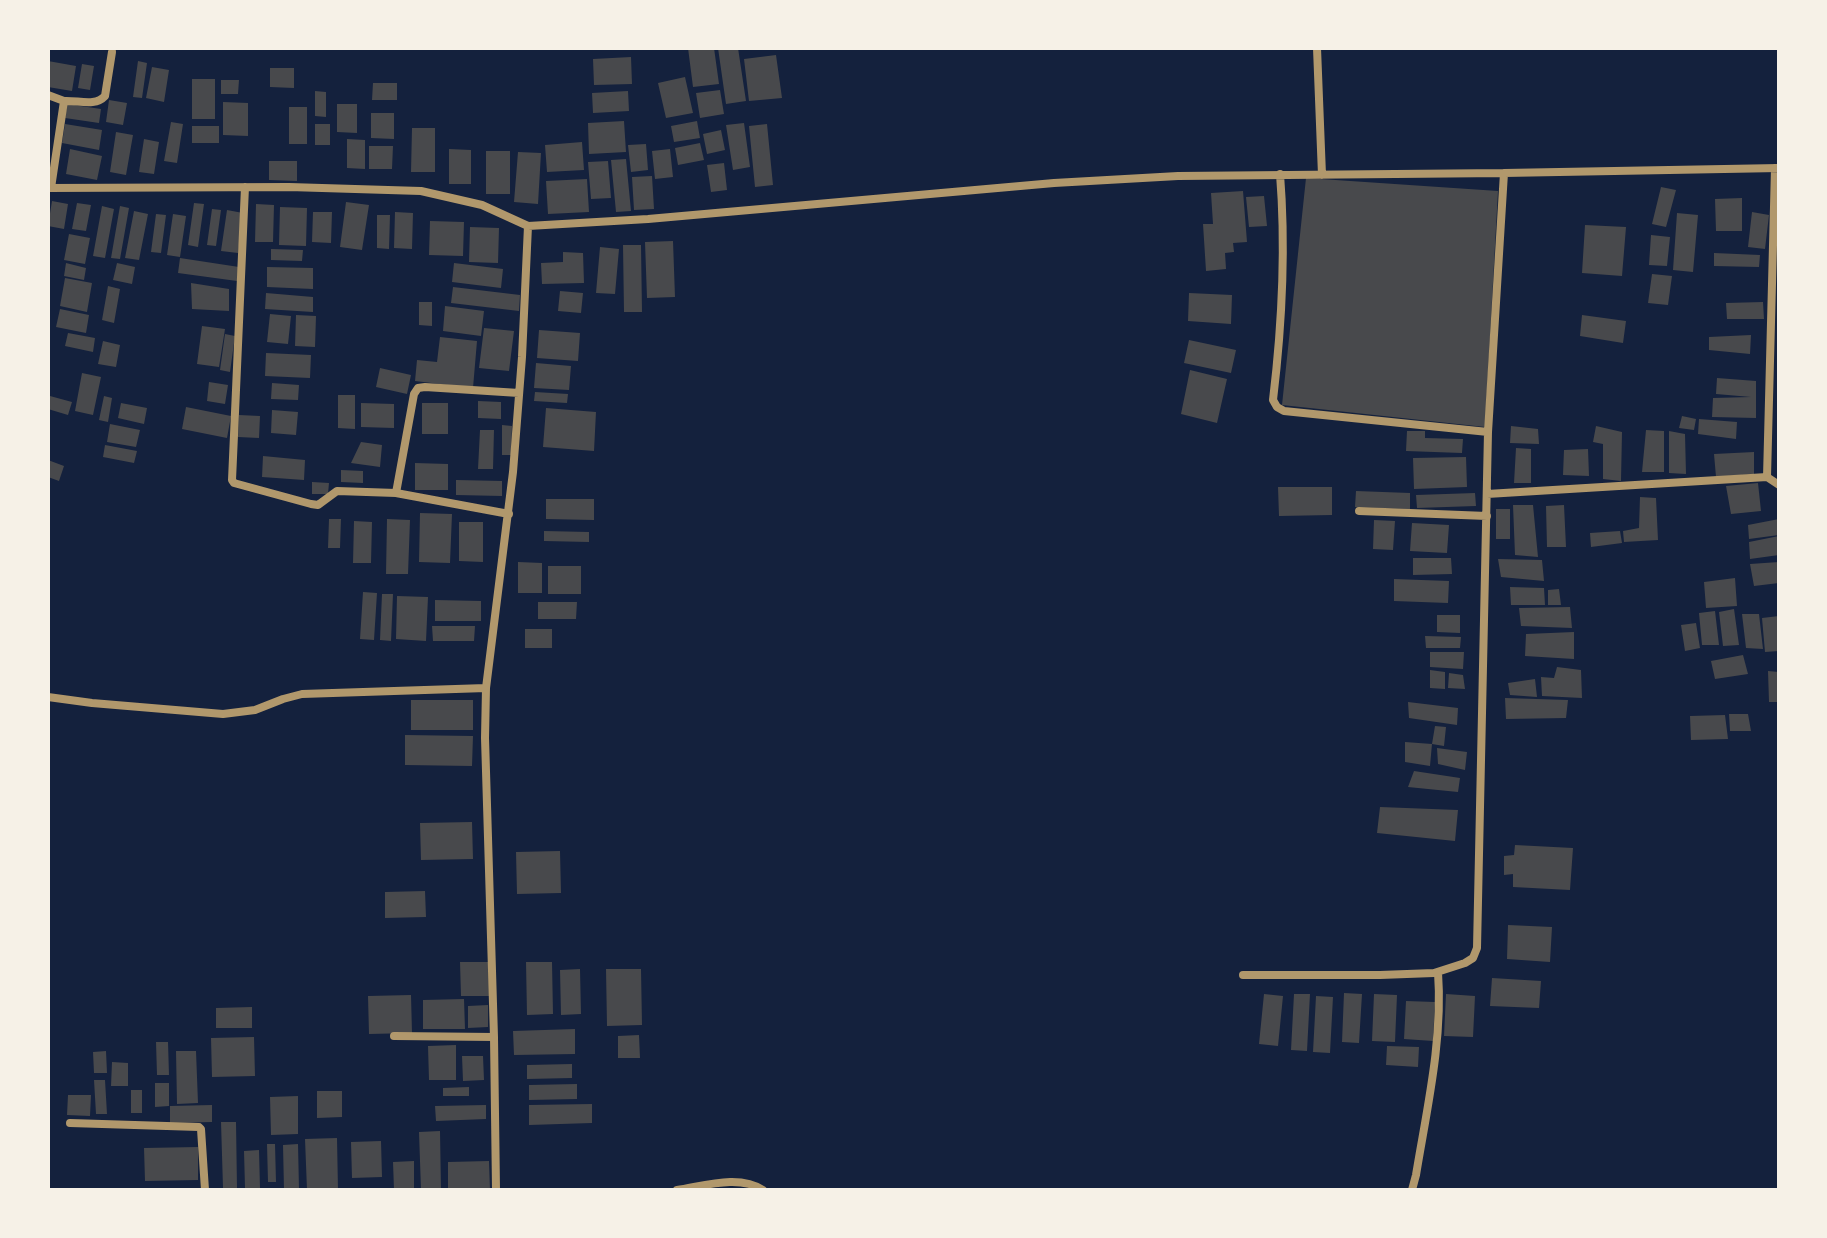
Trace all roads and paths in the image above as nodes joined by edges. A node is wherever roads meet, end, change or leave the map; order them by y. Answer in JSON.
{"nodes":[{"id":1,"x":1317,"y":48,"type":"edge"},
{"id":2,"x":112,"y":52,"type":"dead end"},
{"id":3,"x":48,"y":95,"type":"edge"},
{"id":4,"x":64,"y":101,"type":"junction"},
{"id":5,"x":1777,"y":168,"type":"edge"},
{"id":6,"x":1504,"y":173,"type":"junction"},
{"id":7,"x":1280,"y":174,"type":"junction"},
{"id":8,"x":1322,"y":175,"type":"junction"},
{"id":9,"x":245,"y":187,"type":"junction"},
{"id":10,"x":49,"y":188,"type":"edge"},
{"id":11,"x":528,"y":226,"type":"junction"},
{"id":12,"x":519,"y":393,"type":"junction"},
{"id":13,"x":1488,"y":432,"type":"junction"},
{"id":14,"x":1767,"y":477,"type":"junction"},
{"id":15,"x":1779,"y":485,"type":"edge"},
{"id":16,"x":396,"y":493,"type":"junction"},
{"id":17,"x":1487,"y":494,"type":"junction"},
{"id":18,"x":1359,"y":511,"type":"dead end"},
{"id":19,"x":509,"y":514,"type":"junction"},
{"id":20,"x":1487,"y":516,"type":"junction"},
{"id":21,"x":486,"y":688,"type":"junction"},
{"id":22,"x":48,"y":697,"type":"edge"},
{"id":23,"x":1438,"y":972,"type":"junction"},
{"id":24,"x":1243,"y":975,"type":"dead end"},
{"id":25,"x":394,"y":1036,"type":"dead end"},
{"id":26,"x":494,"y":1037,"type":"junction"},
{"id":27,"x":70,"y":1123,"type":"dead end"},
{"id":28,"x":205,"y":1190,"type":"edge"},
{"id":29,"x":496,"y":1190,"type":"edge"},
{"id":30,"x":677,"y":1190,"type":"edge"},
{"id":31,"x":763,"y":1190,"type":"edge"},
{"id":32,"x":1412,"y":1190,"type":"edge"}],
"edges":[{"from":1,"to":8,"type":"street"},
{"from":2,"to":4,"type":"street"},
{"from":3,"to":4,"type":"street"},
{"from":4,"to":10,"type":"street"},
{"from":5,"to":6,"type":"street"},
{"from":5,"to":14,"type":"street"},
{"from":6,"to":8,"type":"street"},
{"from":6,"to":13,"type":"street"},
{"from":7,"to":8,"type":"street"},
{"from":7,"to":11,"type":"street"},
{"from":7,"to":13,"type":"street"},
{"from":9,"to":10,"type":"street"},
{"from":9,"to":11,"type":"street"},
{"from":9,"to":16,"type":"street"},
{"from":11,"to":12,"type":"street"},
{"from":12,"to":16,"type":"street"},
{"from":12,"to":19,"type":"street"},
{"from":13,"to":17,"type":"street"},
{"from":14,"to":15,"type":"street"},
{"from":14,"to":17,"type":"street"},
{"from":16,"to":19,"type":"street"},
{"from":17,"to":20,"type":"street"},
{"from":18,"to":20,"type":"street"},
{"from":19,"to":21,"type":"street"},
{"from":20,"to":23,"type":"street"},
{"from":21,"to":22,"type":"street"},
{"from":21,"to":26,"type":"street"},
{"from":23,"to":24,"type":"street"},
{"from":23,"to":32,"type":"street"},
{"from":25,"to":26,"type":"street"},
{"from":26,"to":29,"type":"street"},
{"from":27,"to":28,"type":"street"},
{"from":30,"to":31,"type":"street"}]}
